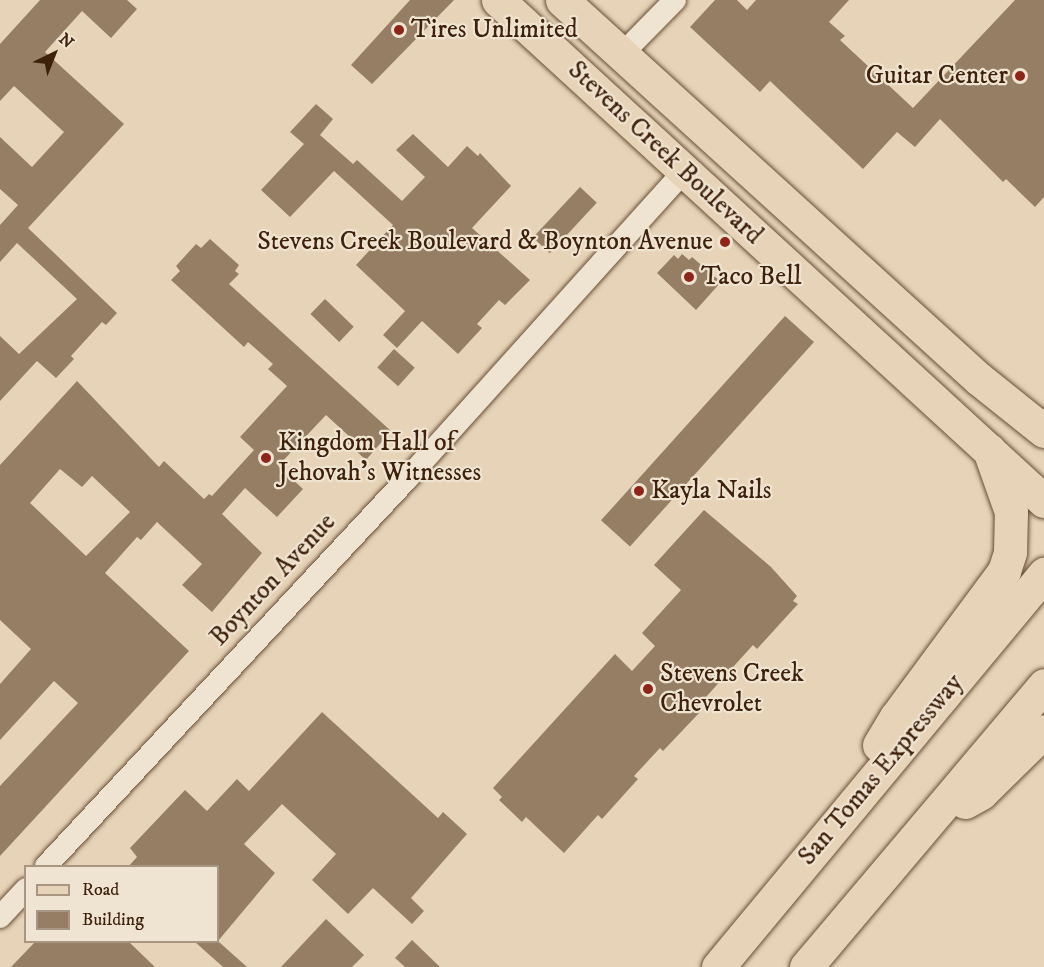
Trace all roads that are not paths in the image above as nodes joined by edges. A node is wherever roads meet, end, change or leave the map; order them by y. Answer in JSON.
{"nodes":[{"id":1,"x":498,"y":0,"type":"edge"},
{"id":2,"x":562,"y":0,"type":"edge"},
{"id":3,"x":675,"y":0,"type":"edge"},
{"id":4,"x":540,"y":39,"type":"junction"},
{"id":5,"x":621,"y":55,"type":"junction"},
{"id":6,"x":684,"y":171,"type":"junction"},
{"id":7,"x":758,"y":179,"type":"junction"},
{"id":8,"x":1042,"y":427,"type":"edge"},
{"id":9,"x":989,"y":450,"type":"junction"},
{"id":10,"x":1044,"y":501,"type":"edge"},
{"id":11,"x":1044,"y":574,"type":"edge"},
{"id":12,"x":1044,"y":685,"type":"edge"},
{"id":13,"x":1044,"y":731,"type":"edge"},
{"id":14,"x":849,"y":808,"type":"junction"},
{"id":15,"x":932,"y":820,"type":"junction"},
{"id":16,"x":48,"y":865,"type":"edge"},
{"id":17,"x":24,"y":891,"type":"edge"},
{"id":18,"x":0,"y":917,"type":"edge"},
{"id":19,"x":718,"y":967,"type":"edge"},
{"id":20,"x":806,"y":967,"type":"edge"}],
"edges":[{"from":1,"to":4,"type":"main road","name":"Stevens Creek Boulevard"},
{"from":2,"to":5,"type":"main road","name":"Stevens Creek Boulevard"},
{"from":3,"to":5,"type":"street"},
{"from":4,"to":5,"type":"main road"},
{"from":4,"to":6,"type":"main road","name":"Stevens Creek Boulevard"},
{"from":5,"to":7,"type":"main road","name":"Stevens Creek Boulevard"},
{"from":6,"to":7,"type":"main road"},
{"from":6,"to":9,"type":"main road","name":"Stevens Creek Boulevard"},
{"from":6,"to":16,"type":"street","name":"Boynton Avenue"},
{"from":7,"to":8,"type":"main road","name":"Stevens Creek Boulevard"},
{"from":9,"to":10,"type":"main road","name":"Stevens Creek Boulevard"},
{"from":9,"to":14,"type":"main road"},
{"from":11,"to":14,"type":"main road","name":"San Tomas Expressway"},
{"from":12,"to":15,"type":"main road"},
{"from":13,"to":15,"type":"main road"},
{"from":14,"to":19,"type":"main road","name":"San Tomas Expressway"},
{"from":15,"to":20,"type":"main road"},
{"from":17,"to":18,"type":"street"}]}
